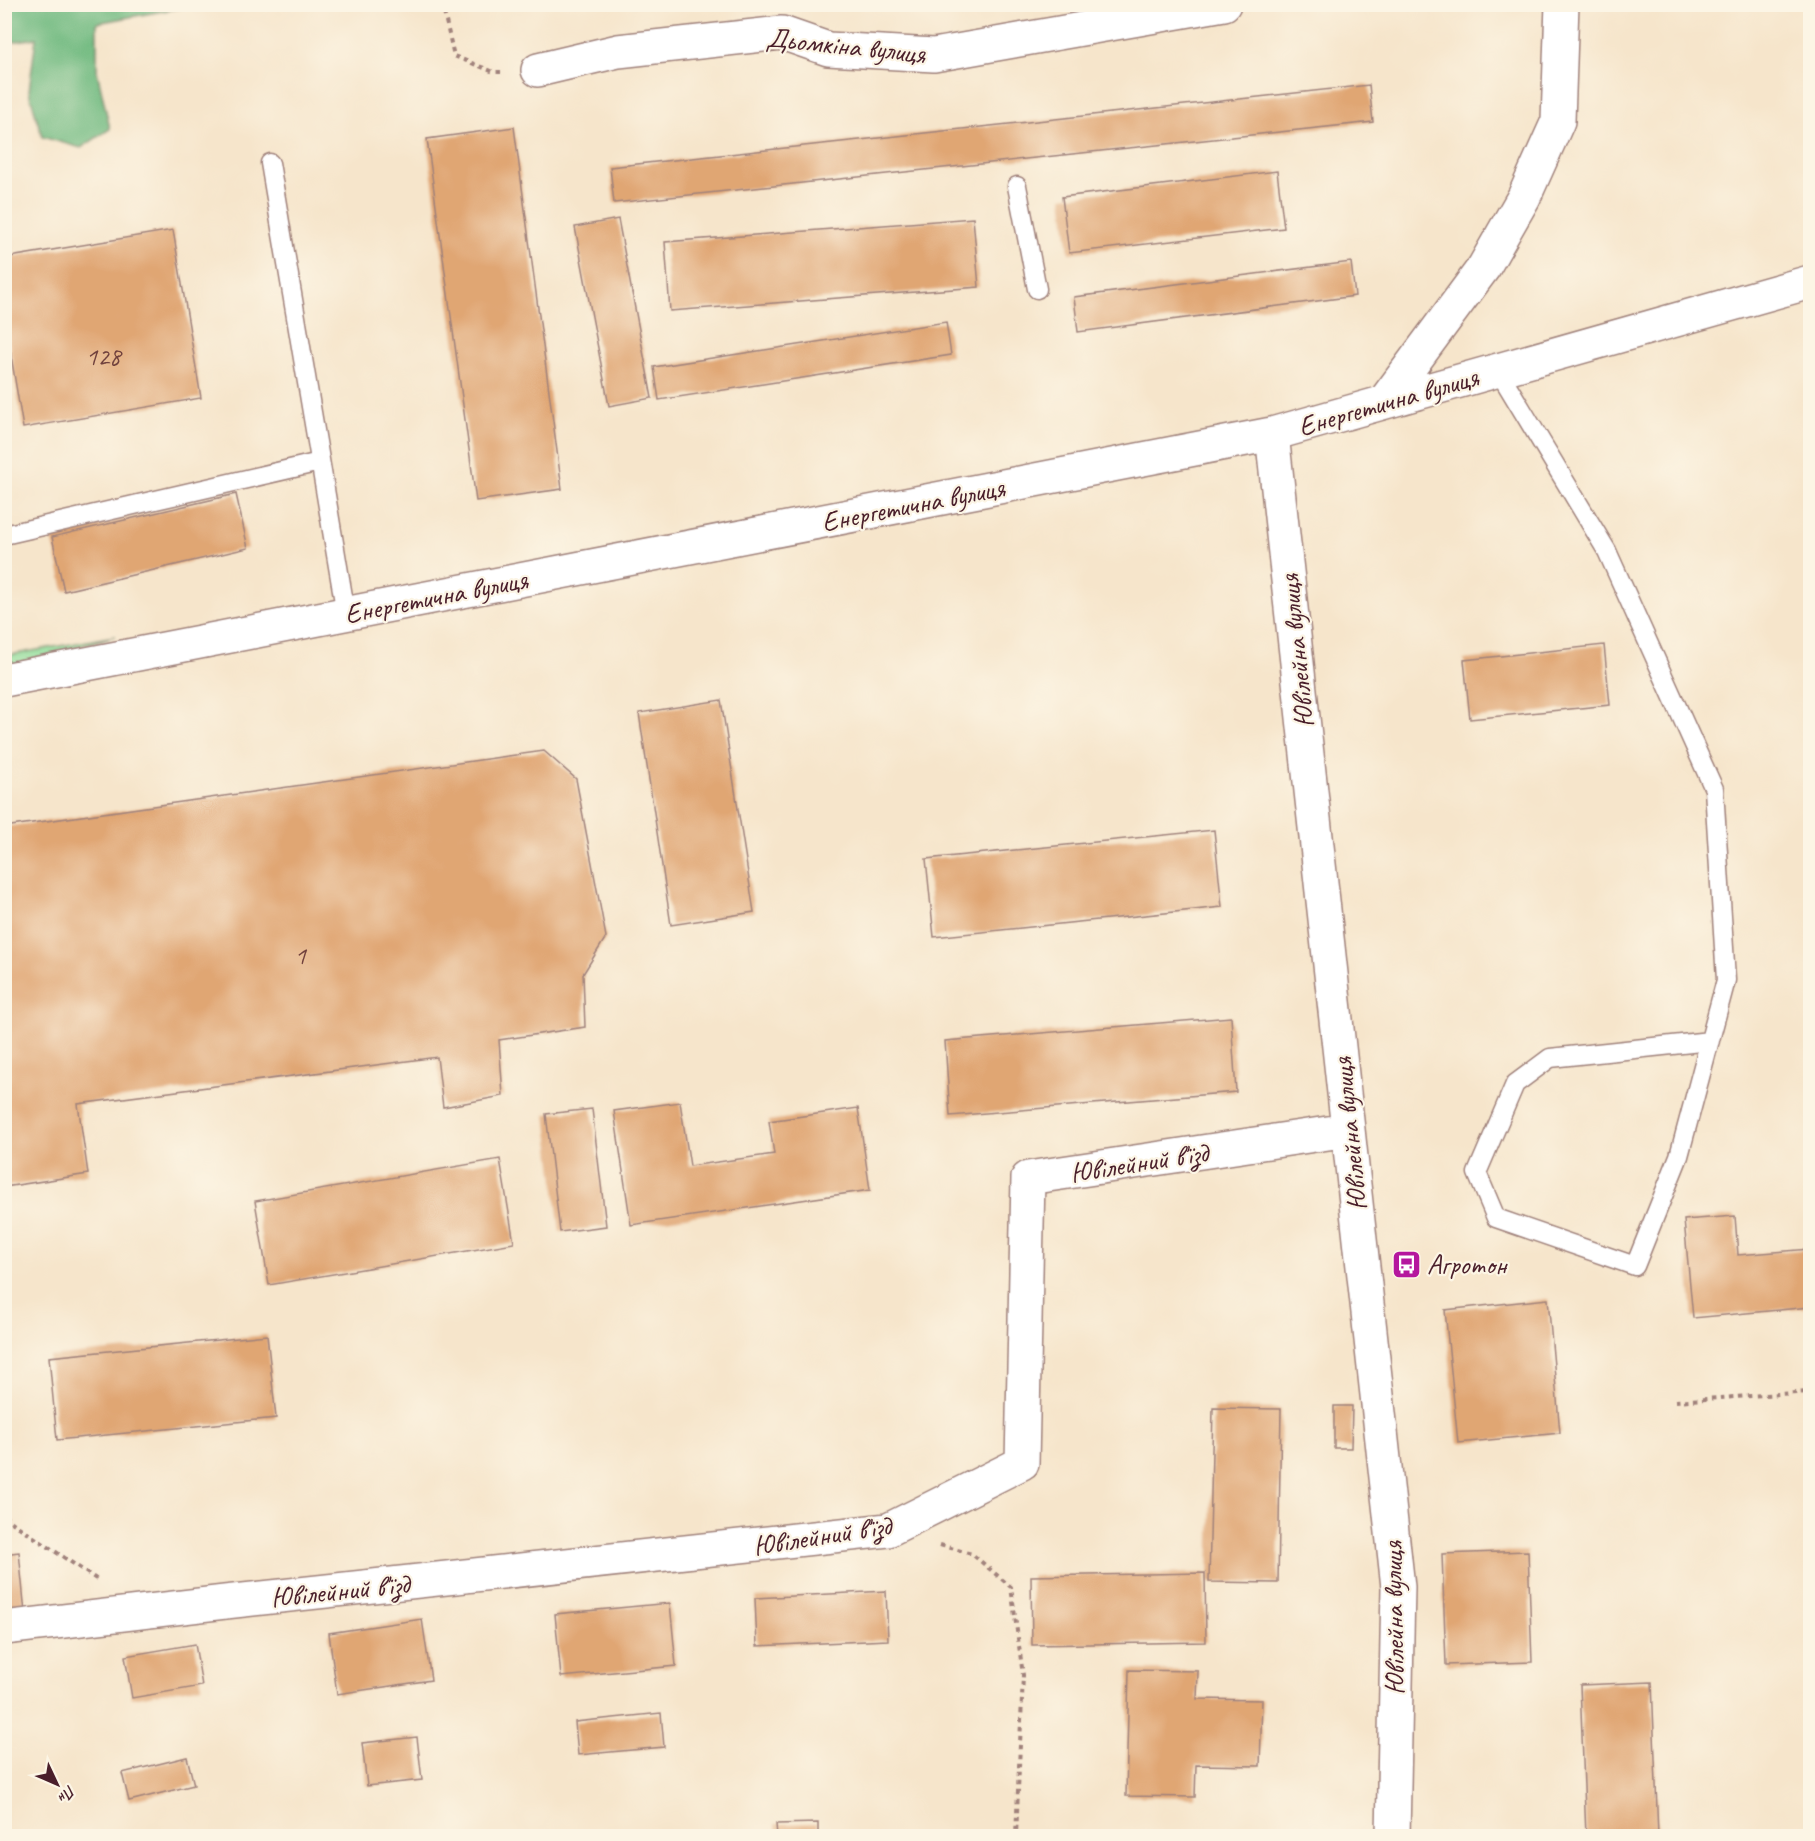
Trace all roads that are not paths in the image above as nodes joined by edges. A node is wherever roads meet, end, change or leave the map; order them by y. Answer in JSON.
{"nodes":[{"id":1,"x":1224,"y":4,"type":"edge"},
{"id":2,"x":1562,"y":4,"type":"edge"},
{"id":3,"x":538,"y":70,"type":"road end"},
{"id":4,"x":270,"y":163,"type":"dead end"},
{"id":5,"x":1017,"y":186,"type":"dead end"},
{"id":6,"x":1810,"y":282,"type":"edge"},
{"id":7,"x":1037,"y":289,"type":"dead end"},
{"id":8,"x":1498,"y":370,"type":"junction"},
{"id":9,"x":1384,"y":402,"type":"junction"},
{"id":10,"x":1272,"y":434,"type":"junction"},
{"id":11,"x":320,"y":462,"type":"junction"},
{"id":12,"x":4,"y":535,"type":"edge"},
{"id":13,"x":345,"y":614,"type":"junction"},
{"id":14,"x":4,"y":680,"type":"edge"},
{"id":15,"x":1710,"y":1041,"type":"junction"},
{"id":16,"x":1348,"y":1130,"type":"junction"},
{"id":17,"x":4,"y":1628,"type":"edge"},
{"id":18,"x":1393,"y":1836,"type":"edge"}],
"edges":[{"from":1,"to":3,"type":"street","name":"Дьомкіна вулиця"},
{"from":2,"to":9,"type":"street"},
{"from":4,"to":11,"type":"lane"},
{"from":5,"to":7,"type":"lane"},
{"from":6,"to":8,"type":"street","name":"Енергетична вулиця"},
{"from":8,"to":9,"type":"street","name":"Енергетична вулиця"},
{"from":8,"to":15,"type":"lane"},
{"from":9,"to":10,"type":"street","name":"Енергетична вулиця"},
{"from":10,"to":13,"type":"street","name":"Енергетична вулиця"},
{"from":10,"to":16,"type":"street","name":"Ювілейна вулиця"},
{"from":11,"to":12,"type":"lane"},
{"from":11,"to":13,"type":"lane"},
{"from":13,"to":14,"type":"street","name":"Енергетична вулиця"},
{"from":15,"to":15,"type":"lane"},
{"from":16,"to":17,"type":"street","name":"Ювілейний в'їзд"},
{"from":16,"to":18,"type":"street","name":"Ювілейна вулиця"}]}
